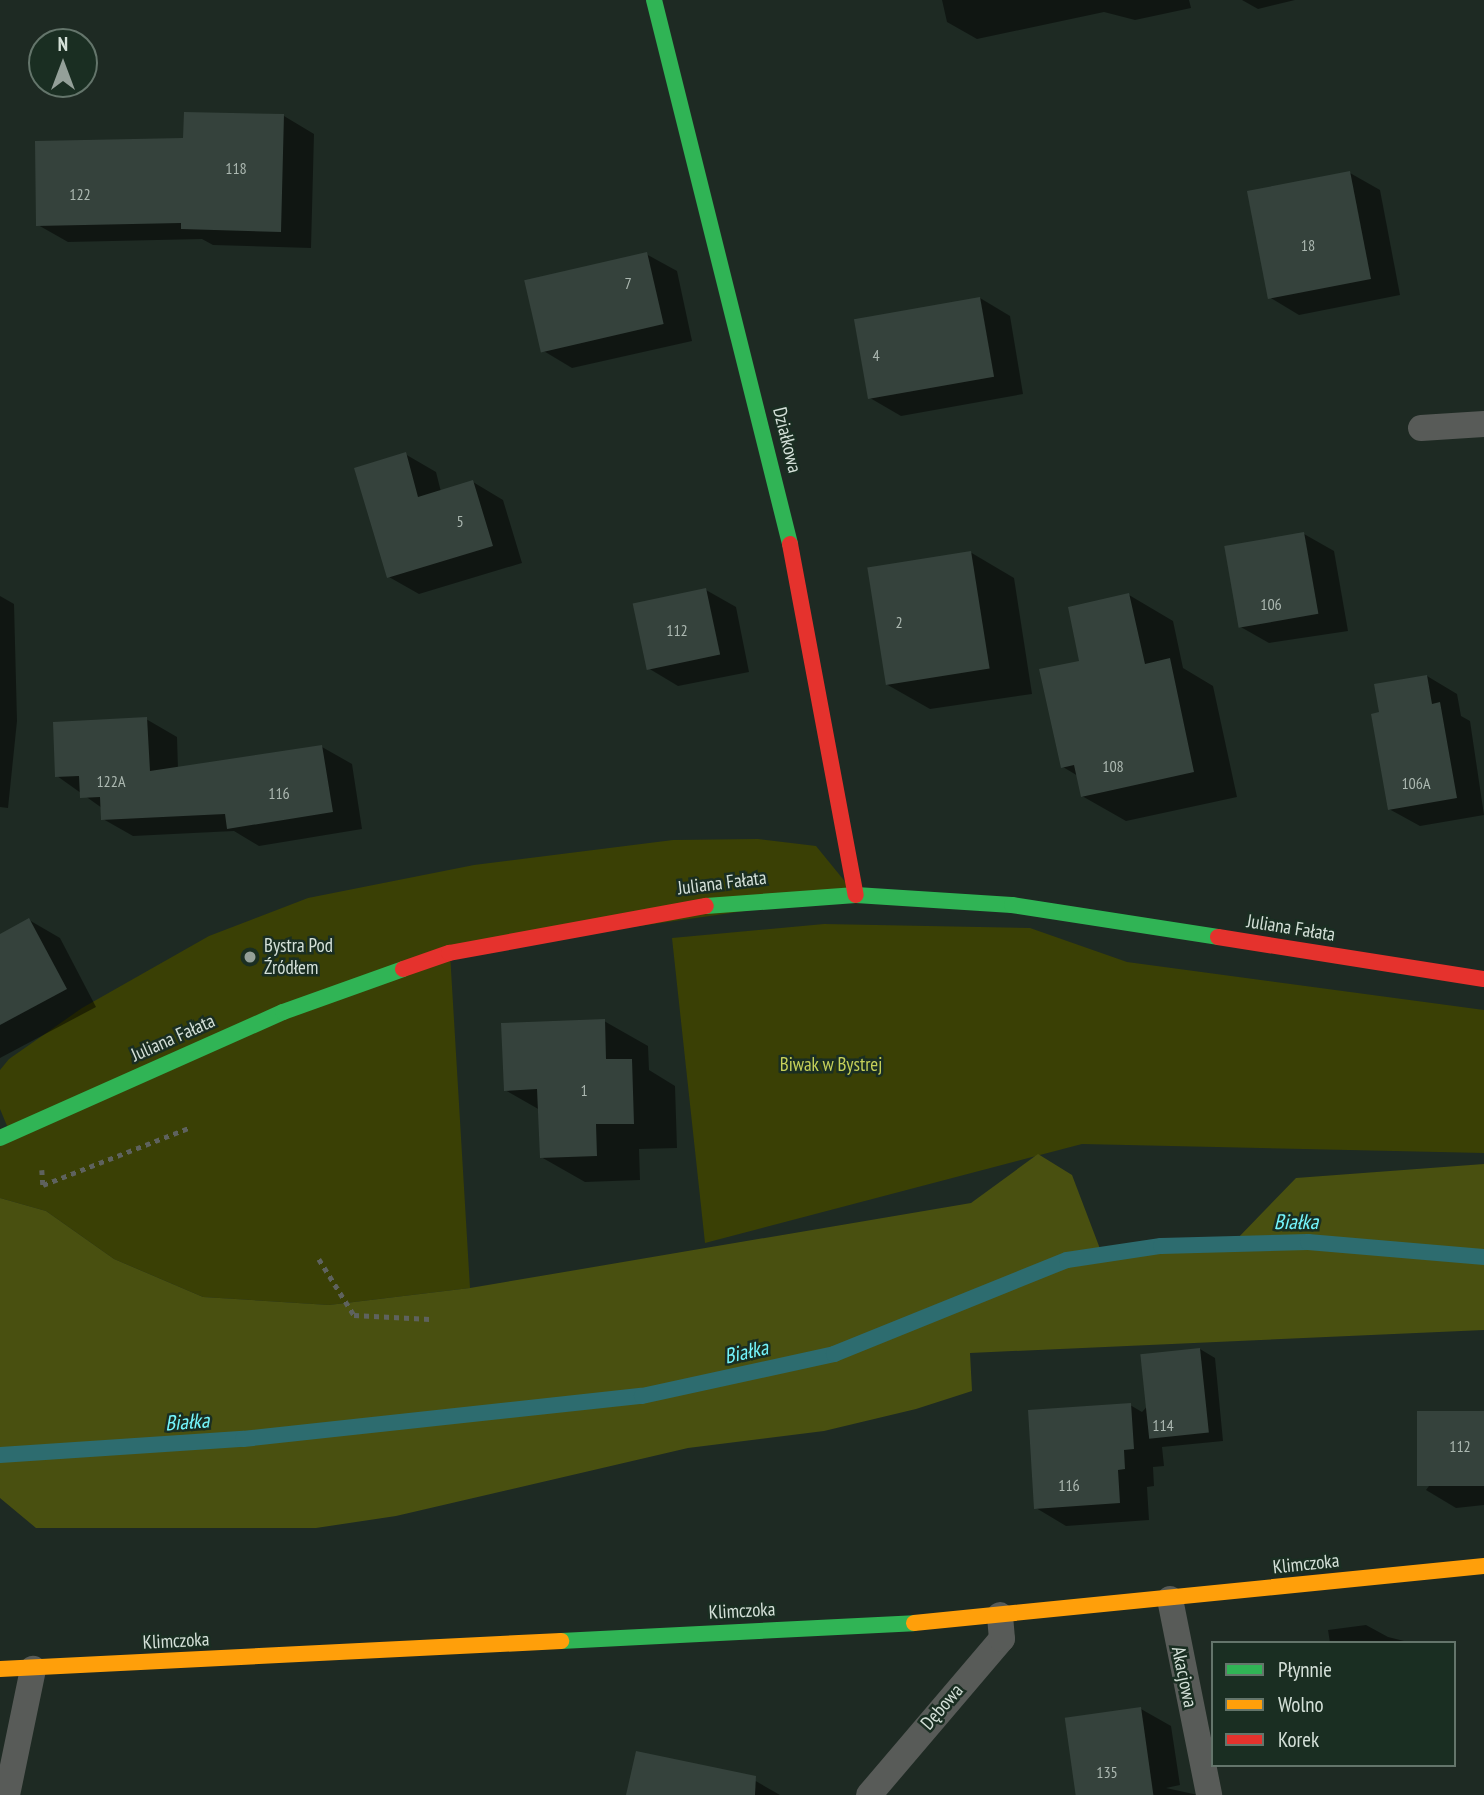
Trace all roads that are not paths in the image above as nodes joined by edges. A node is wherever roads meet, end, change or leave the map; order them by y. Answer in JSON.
{"nodes":[{"id":1,"x":654,"y":0,"type":"edge"},
{"id":2,"x":1484,"y":425,"type":"edge"},
{"id":3,"x":1421,"y":428,"type":"dead end"},
{"id":4,"x":856,"y":895,"type":"junction"},
{"id":5,"x":1484,"y":979,"type":"edge"},
{"id":6,"x":0,"y":1138,"type":"edge"},
{"id":7,"x":1484,"y":1566,"type":"edge"},
{"id":8,"x":1170,"y":1599,"type":"junction"},
{"id":9,"x":1000,"y":1615,"type":"junction"},
{"id":10,"x":33,"y":1669,"type":"junction"},
{"id":11,"x":0,"y":1670,"type":"edge"},
{"id":12,"x":7,"y":1795,"type":"edge"},
{"id":13,"x":869,"y":1795,"type":"edge"},
{"id":14,"x":1209,"y":1795,"type":"edge"}],
"edges":[{"from":1,"to":4,"type":"street","name":"Działkowa"},
{"from":2,"to":3,"type":"lane"},
{"from":4,"to":5,"type":"street","name":"Juliana Fałata"},
{"from":4,"to":6,"type":"street","name":"Juliana Fałata"},
{"from":7,"to":8,"type":"street","name":"Klimczoka"},
{"from":8,"to":9,"type":"street","name":"Klimczoka"},
{"from":8,"to":14,"type":"lane","name":"Akacjowa"},
{"from":9,"to":10,"type":"street","name":"Klimczoka"},
{"from":9,"to":13,"type":"lane","name":"Dębowa"},
{"from":10,"to":11,"type":"street","name":"Klimczoka"},
{"from":10,"to":12,"type":"lane"}]}
